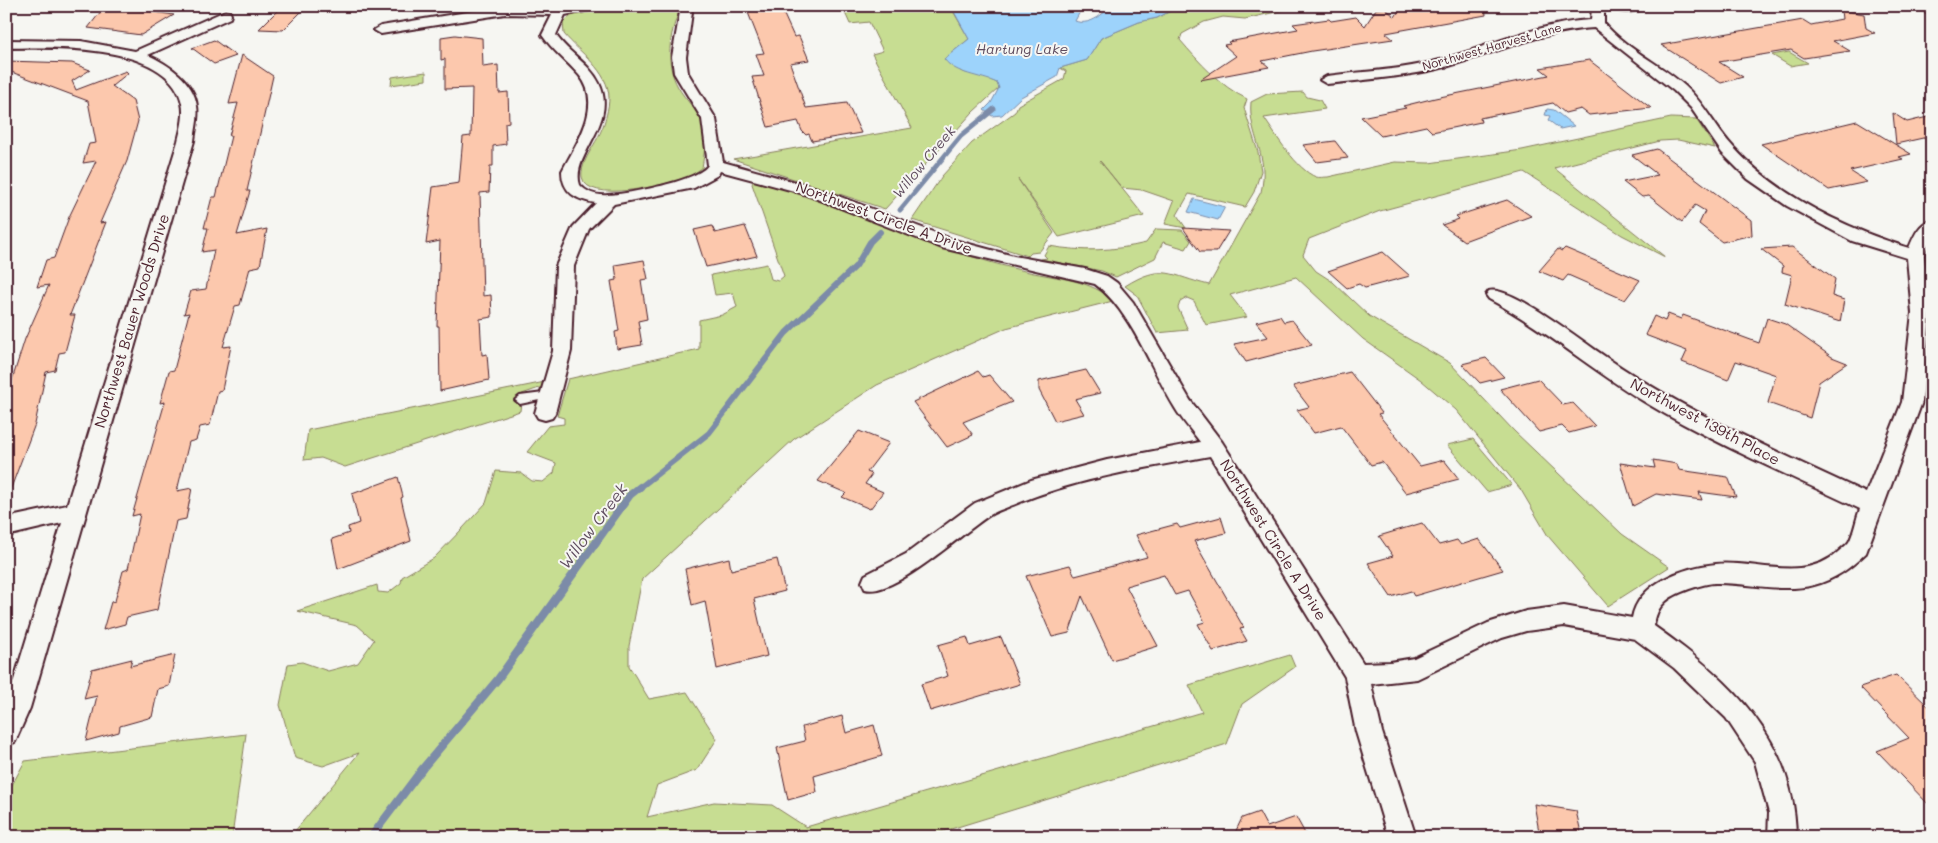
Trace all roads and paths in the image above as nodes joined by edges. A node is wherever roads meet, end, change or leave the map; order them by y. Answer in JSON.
{"nodes":[{"id":1,"x":590,"y":6,"type":"edge"},
{"id":2,"x":683,"y":6,"type":"edge"},
{"id":3,"x":1608,"y":6,"type":"edge"},
{"id":4,"x":1642,"y":6,"type":"edge"},
{"id":5,"x":1927,"y":6,"type":"edge"},
{"id":6,"x":1932,"y":9,"type":"edge"},
{"id":7,"x":560,"y":12,"type":"junction"},
{"id":8,"x":1598,"y":15,"type":"edge"},
{"id":9,"x":225,"y":16,"type":"dead end"},
{"id":10,"x":381,"y":30,"type":"dead end"},
{"id":11,"x":6,"y":44,"type":"edge"},
{"id":12,"x":137,"y":55,"type":"junction"},
{"id":13,"x":1327,"y":80,"type":"dead end"},
{"id":14,"x":716,"y":165,"type":"junction"},
{"id":15,"x":609,"y":200,"type":"junction"},
{"id":16,"x":1932,"y":225,"type":"edge"},
{"id":17,"x":1916,"y":256,"type":"junction"},
{"id":18,"x":1495,"y":295,"type":"dead end"},
{"id":19,"x":552,"y":394,"type":"junction"},
{"id":20,"x":520,"y":400,"type":"dead end"},
{"id":21,"x":546,"y":413,"type":"dead end"},
{"id":22,"x":1215,"y":447,"type":"junction"},
{"id":23,"x":1871,"y":506,"type":"junction"},
{"id":24,"x":74,"y":512,"type":"junction"},
{"id":25,"x":6,"y":527,"type":"edge"},
{"id":26,"x":873,"y":582,"type":"dead end"},
{"id":27,"x":1641,"y":630,"type":"junction"},
{"id":28,"x":1357,"y":674,"type":"junction"},
{"id":29,"x":6,"y":734,"type":"edge"},
{"id":30,"x":1402,"y":837,"type":"edge"},
{"id":31,"x":1782,"y":837,"type":"edge"}],
"edges":[{"from":1,"to":7,"type":"street"},
{"from":2,"to":14,"type":"street"},
{"from":3,"to":4,"type":"street"},
{"from":5,"to":6,"type":"main road"},
{"from":7,"to":10,"type":"street"},
{"from":7,"to":15,"type":"street"},
{"from":8,"to":13,"type":"street","name":"Northwest Harvest Lane"},
{"from":8,"to":17,"type":"street"},
{"from":9,"to":12,"type":"street"},
{"from":11,"to":12,"type":"street","name":"Northwest Bauer Woods Drive"},
{"from":12,"to":24,"type":"street","name":"Northwest Bauer Woods Drive"},
{"from":14,"to":15,"type":"street"},
{"from":14,"to":22,"type":"street","name":"Northwest Circle A Drive"},
{"from":15,"to":19,"type":"street"},
{"from":16,"to":17,"type":"street"},
{"from":17,"to":23,"type":"street"},
{"from":18,"to":23,"type":"street","name":"Northwest 139th Place"},
{"from":19,"to":20,"type":"lane"},
{"from":19,"to":21,"type":"street"},
{"from":22,"to":26,"type":"street"},
{"from":22,"to":28,"type":"street","name":"Northwest Circle A Drive"},
{"from":23,"to":27,"type":"street"},
{"from":24,"to":25,"type":"street"},
{"from":24,"to":29,"type":"street","name":"Northwest Bauer Woods Drive"},
{"from":27,"to":28,"type":"street"},
{"from":27,"to":31,"type":"street"},
{"from":28,"to":30,"type":"street"}]}
